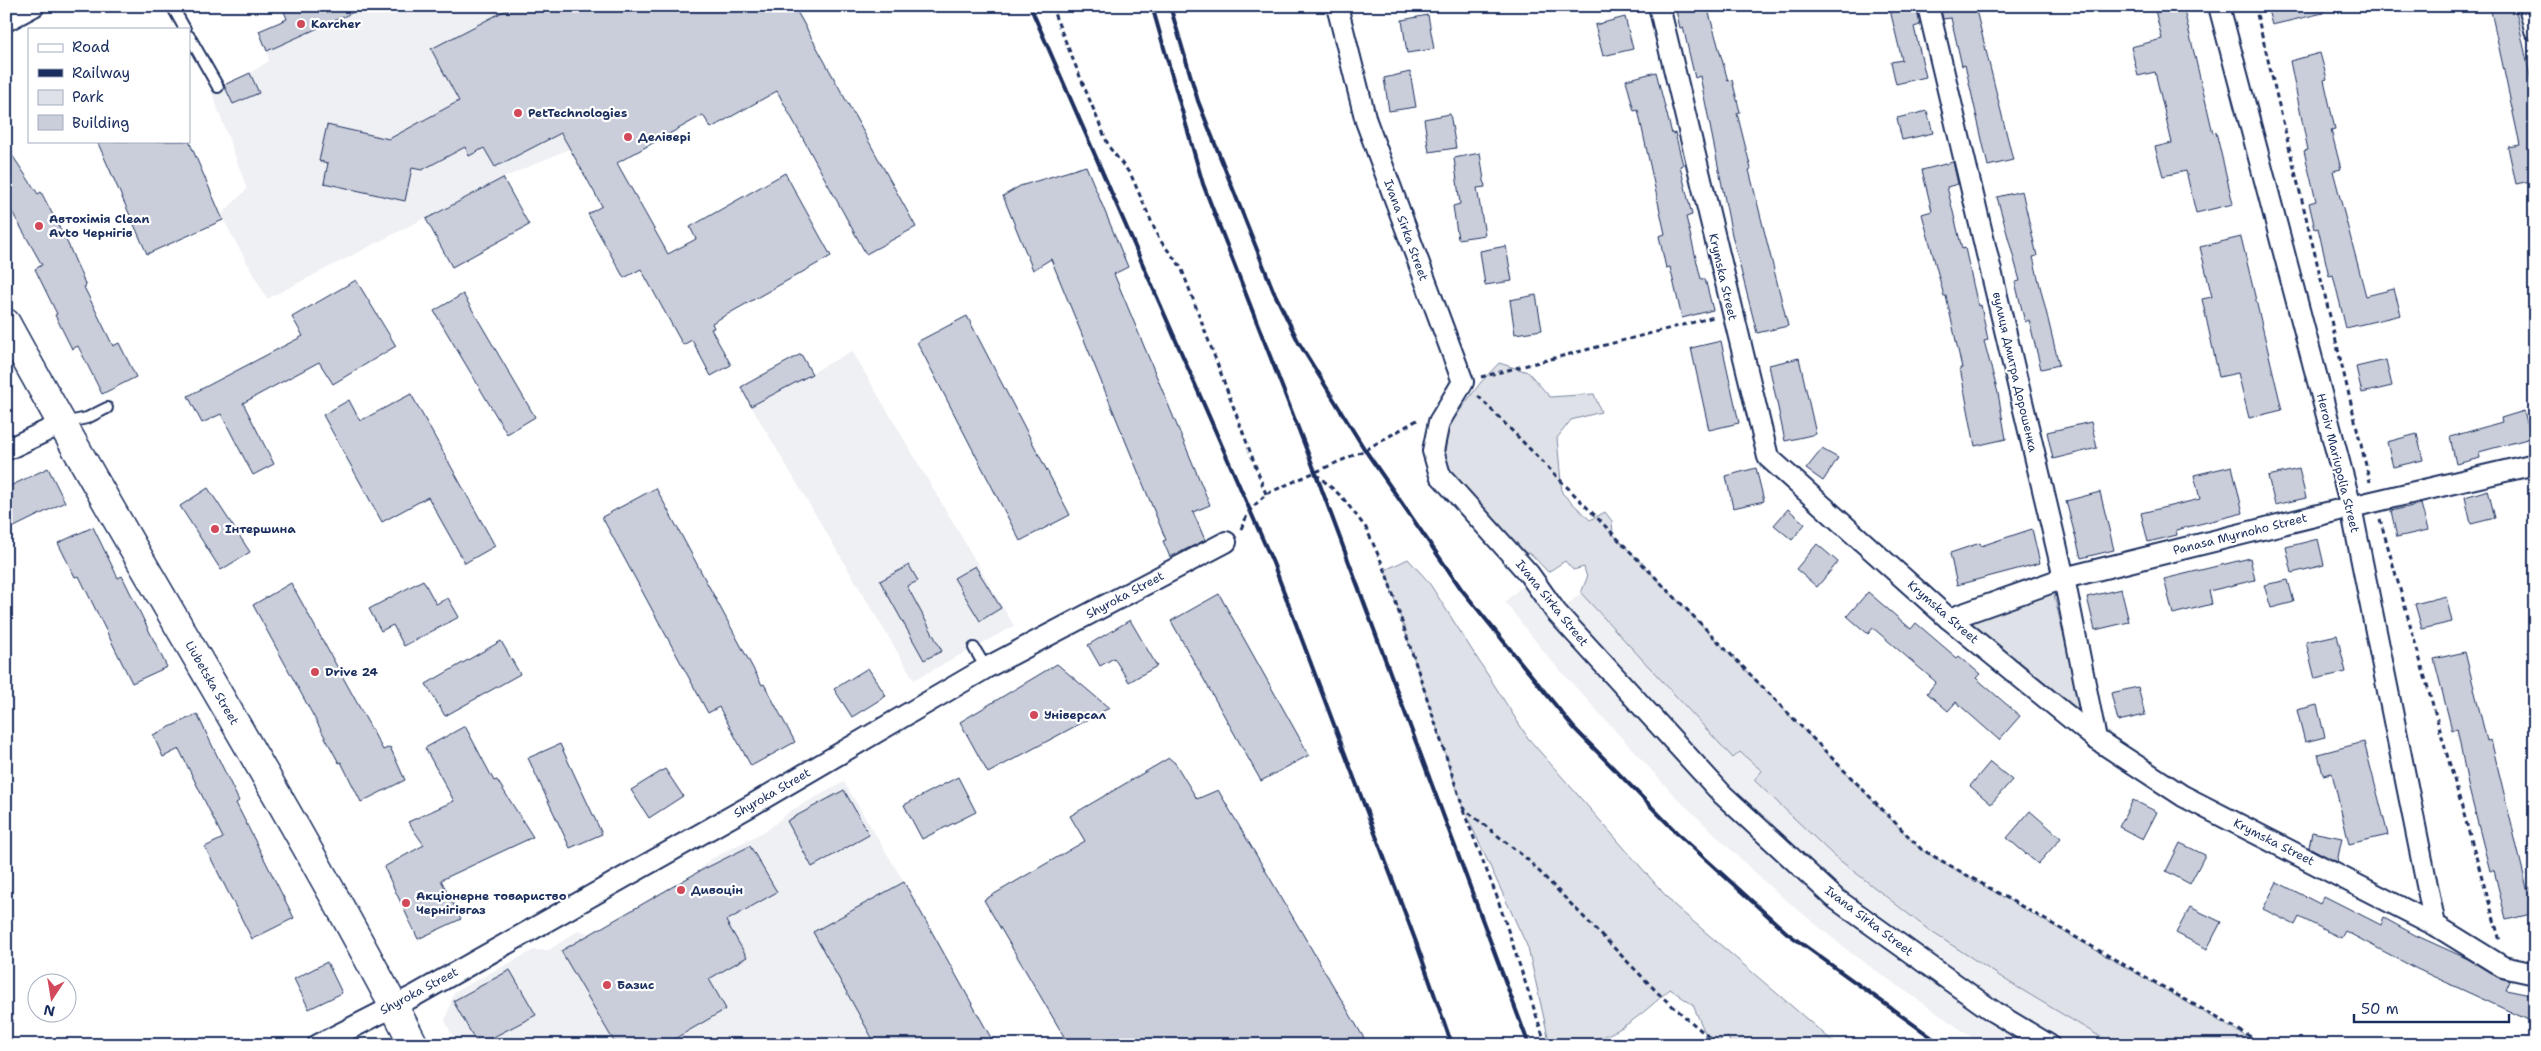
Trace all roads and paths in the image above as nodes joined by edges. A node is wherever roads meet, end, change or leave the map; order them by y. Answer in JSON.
{"nodes":[{"id":1,"x":34,"y":6,"type":"edge"},
{"id":2,"x":172,"y":6,"type":"edge"},
{"id":3,"x":1051,"y":6,"type":"edge"},
{"id":4,"x":1337,"y":6,"type":"edge"},
{"id":5,"x":1659,"y":6,"type":"edge"},
{"id":6,"x":1928,"y":6,"type":"edge"},
{"id":7,"x":2219,"y":6,"type":"edge"},
{"id":8,"x":2529,"y":6,"type":"edge"},
{"id":9,"x":6,"y":21,"type":"edge"},
{"id":10,"x":184,"y":28,"type":"edge"},
{"id":11,"x":2535,"y":30,"type":"edge"},
{"id":12,"x":190,"y":38,"type":"edge"},
{"id":13,"x":218,"y":87,"type":"dead end"},
{"id":14,"x":6,"y":323,"type":"edge"},
{"id":15,"x":1463,"y":382,"type":"junction"},
{"id":16,"x":107,"y":408,"type":"dead end"},
{"id":17,"x":61,"y":424,"type":"junction"},
{"id":18,"x":6,"y":450,"type":"edge"},
{"id":19,"x":2535,"y":464,"type":"edge"},
{"id":20,"x":1316,"y":474,"type":"dead end"},
{"id":21,"x":1266,"y":494,"type":"dead end"},
{"id":22,"x":2351,"y":506,"type":"junction"},
{"id":23,"x":1226,"y":542,"type":"dead end"},
{"id":24,"x":2064,"y":578,"type":"junction"},
{"id":25,"x":1949,"y":619,"type":"junction"},
{"id":26,"x":974,"y":648,"type":"dead end"},
{"id":27,"x":986,"y":668,"type":"junction"},
{"id":28,"x":2096,"y":739,"type":"junction"},
{"id":29,"x":1463,"y":808,"type":"junction"},
{"id":30,"x":2435,"y":925,"type":"junction"},
{"id":31,"x":2535,"y":974,"type":"edge"},
{"id":32,"x":393,"y":1006,"type":"junction"},
{"id":33,"x":318,"y":1045,"type":"edge"},
{"id":34,"x":414,"y":1045,"type":"edge"},
{"id":35,"x":1546,"y":1045,"type":"edge"},
{"id":36,"x":1718,"y":1045,"type":"edge"},
{"id":37,"x":2049,"y":1045,"type":"edge"},
{"id":38,"x":2265,"y":1045,"type":"edge"}],
"edges":[{"from":1,"to":9,"type":"street"},
{"from":2,"to":10,"type":"lane"},
{"from":3,"to":21,"type":"path"},
{"from":4,"to":15,"type":"street","name":"Ivana Sirka Street"},
{"from":5,"to":25,"type":"street","name":"Krymska Street"},
{"from":6,"to":24,"type":"street","name":"вулиця Дмитра Дорошенка"},
{"from":7,"to":22,"type":"street","name":"Heroiv Mariupolia Street"},
{"from":8,"to":11,"type":"street"},
{"from":12,"to":13,"type":"lane"},
{"from":14,"to":17,"type":"main road","name":"Liubetska Street"},
{"from":15,"to":37,"type":"street","name":"Ivana Sirka Street"},
{"from":15,"to":38,"type":"path"},
{"from":16,"to":17,"type":"lane"},
{"from":17,"to":18,"type":"street"},
{"from":17,"to":32,"type":"main road","name":"Liubetska Street"},
{"from":19,"to":22,"type":"street","name":"Panasa Myrnoho Street"},
{"from":20,"to":29,"type":"path"},
{"from":22,"to":24,"type":"street","name":"Panasa Myrnoho Street"},
{"from":22,"to":30,"type":"street","name":"Heroiv Mariupolia Street"},
{"from":23,"to":27,"type":"street","name":"Shyroka Street"},
{"from":24,"to":25,"type":"street","name":"Panasa Myrnoho Street"},
{"from":24,"to":28,"type":"street","name":"вулиця Дмитра Дорошенка"},
{"from":25,"to":28,"type":"street","name":"Krymska Street"},
{"from":26,"to":27,"type":"lane"},
{"from":27,"to":32,"type":"street","name":"Shyroka Street"},
{"from":28,"to":30,"type":"street","name":"Krymska Street"},
{"from":29,"to":35,"type":"path"},
{"from":29,"to":36,"type":"path"},
{"from":30,"to":31,"type":"street","name":"Krymska Street"},
{"from":32,"to":33,"type":"street","name":"Shyroka Street"},
{"from":32,"to":34,"type":"main road","name":"Liubetska Street"}]}
